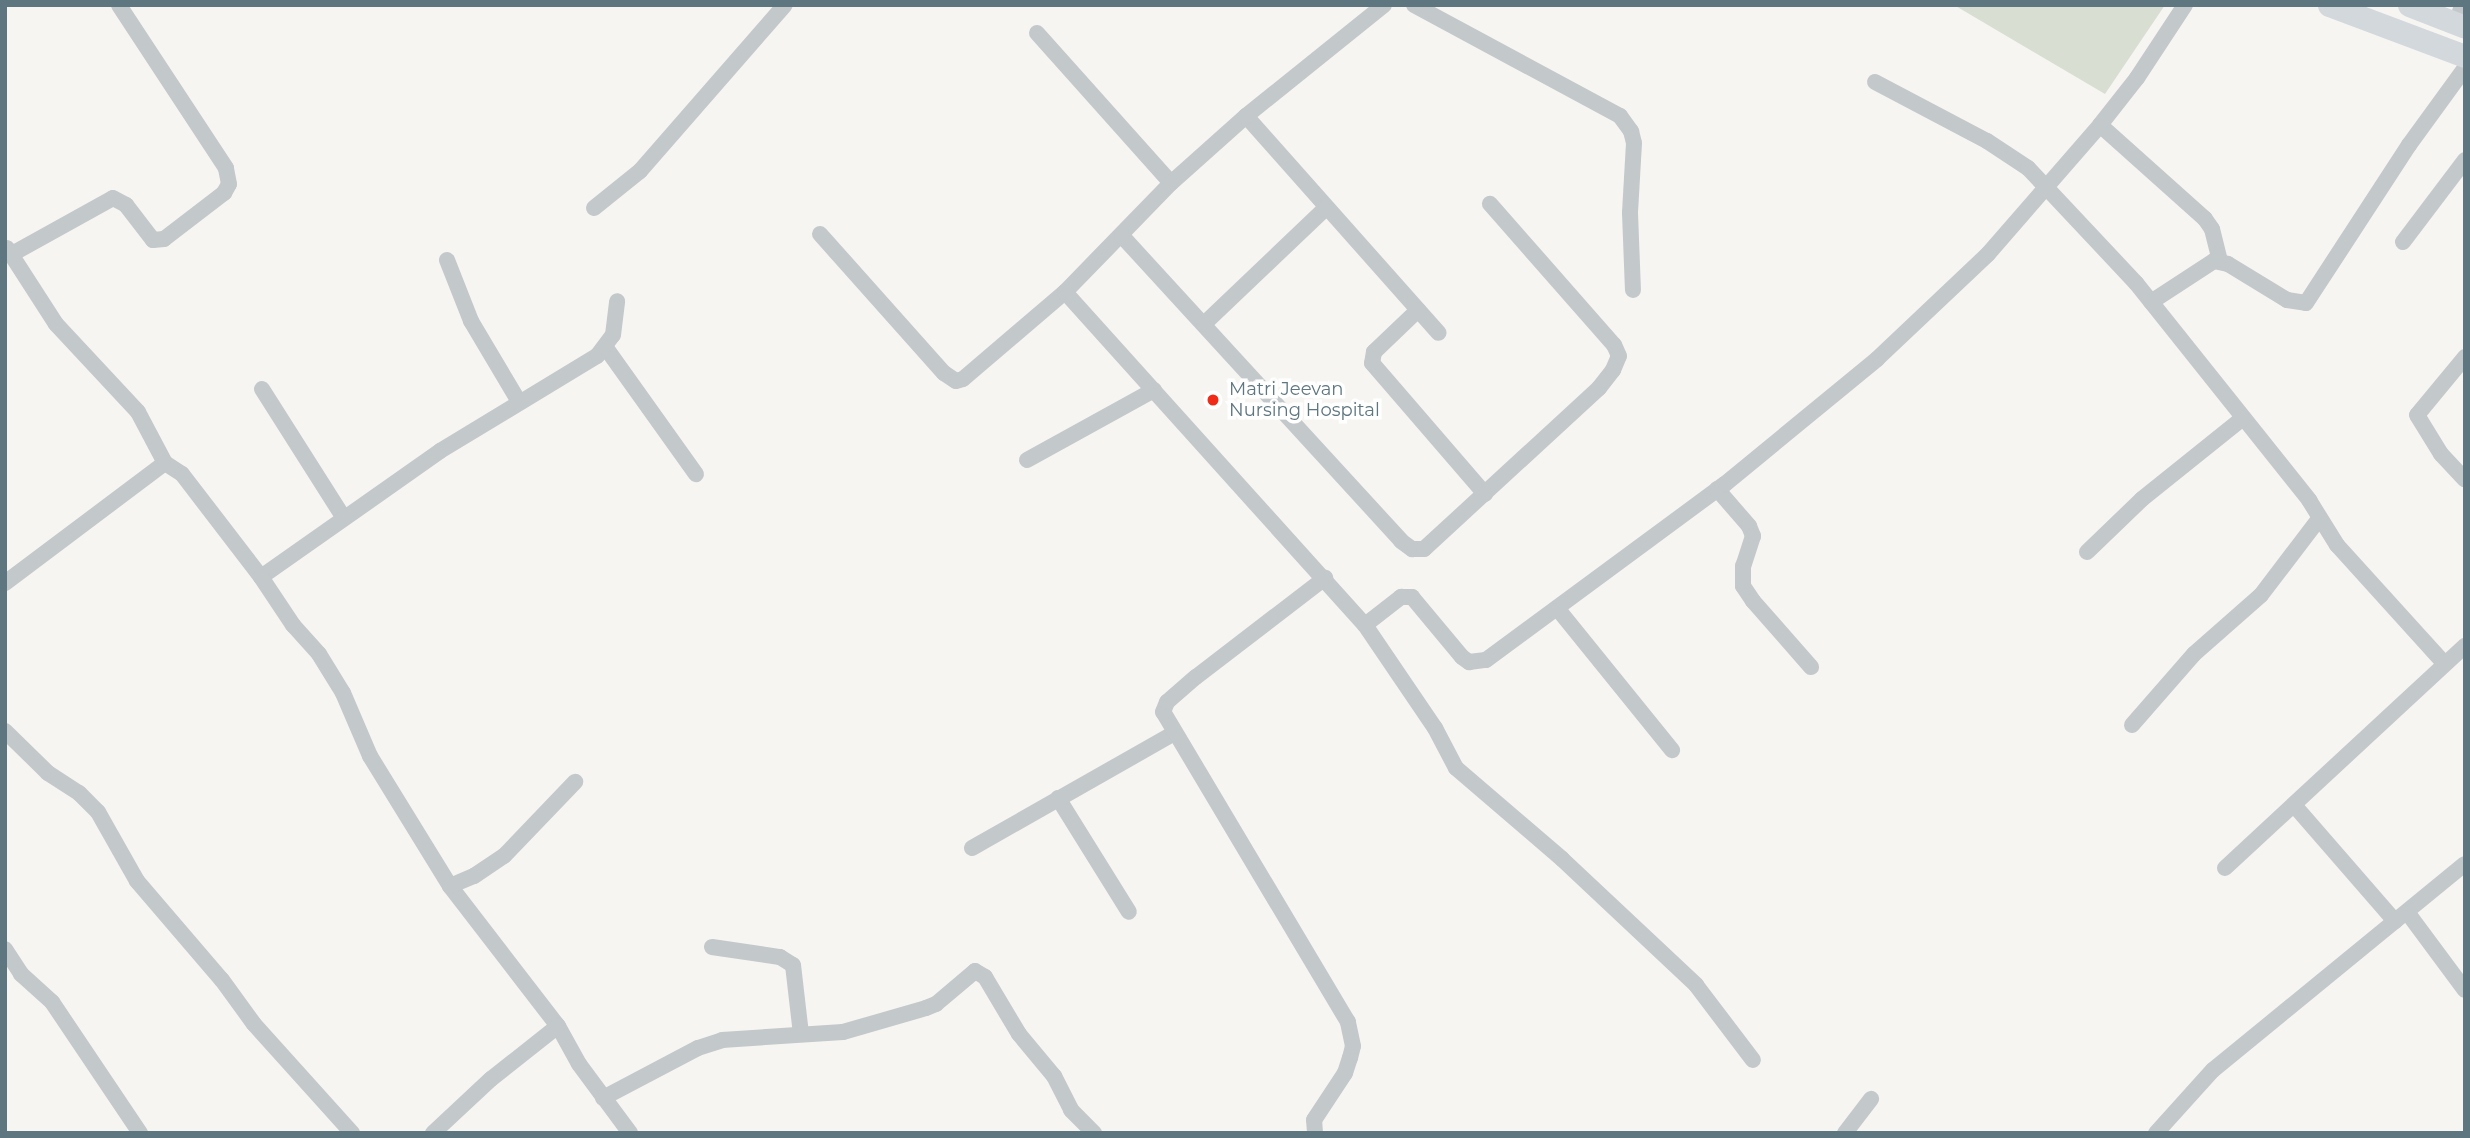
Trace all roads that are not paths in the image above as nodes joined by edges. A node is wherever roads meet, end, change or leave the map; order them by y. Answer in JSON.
{"nodes":[{"id":1,"x":119,"y":5,"type":"edge"},
{"id":2,"x":785,"y":5,"type":"edge"},
{"id":3,"x":1384,"y":5,"type":"edge"},
{"id":4,"x":1414,"y":5,"type":"edge"},
{"id":5,"x":2185,"y":5,"type":"edge"},
{"id":6,"x":2329,"y":5,"type":"edge"},
{"id":7,"x":2409,"y":5,"type":"edge"},
{"id":8,"x":2461,"y":18,"type":"edge"},
{"id":9,"x":1037,"y":33,"type":"dead end"},
{"id":10,"x":2465,"y":56,"type":"edge"},
{"id":11,"x":2465,"y":68,"type":"edge"},
{"id":12,"x":1875,"y":82,"type":"dead end"},
{"id":13,"x":1246,"y":116,"type":"junction"},
{"id":14,"x":2100,"y":125,"type":"junction"},
{"id":15,"x":2465,"y":160,"type":"edge"},
{"id":16,"x":1171,"y":183,"type":"junction"},
{"id":17,"x":2046,"y":188,"type":"junction"},
{"id":18,"x":1490,"y":204,"type":"dead end"},
{"id":19,"x":594,"y":208,"type":"dead end"},
{"id":20,"x":1326,"y":208,"type":"junction"},
{"id":21,"x":820,"y":234,"type":"dead end"},
{"id":22,"x":1122,"y":236,"type":"junction"},
{"id":23,"x":2403,"y":242,"type":"dead end"},
{"id":24,"x":8,"y":250,"type":"edge"},
{"id":25,"x":447,"y":260,"type":"dead end"},
{"id":26,"x":2220,"y":261,"type":"junction"},
{"id":27,"x":1633,"y":290,"type":"dead end"},
{"id":28,"x":1065,"y":292,"type":"junction"},
{"id":29,"x":617,"y":301,"type":"dead end"},
{"id":30,"x":2151,"y":302,"type":"junction"},
{"id":31,"x":1418,"y":310,"type":"junction"},
{"id":32,"x":1204,"y":324,"type":"junction"},
{"id":33,"x":1439,"y":333,"type":"dead end"},
{"id":34,"x":606,"y":348,"type":"junction"},
{"id":35,"x":2465,"y":357,"type":"edge"},
{"id":36,"x":262,"y":389,"type":"dead end"},
{"id":37,"x":1154,"y":390,"type":"junction"},
{"id":38,"x":519,"y":402,"type":"junction"},
{"id":39,"x":2243,"y":418,"type":"junction"},
{"id":40,"x":1027,"y":460,"type":"dead end"},
{"id":41,"x":165,"y":463,"type":"junction"},
{"id":42,"x":696,"y":474,"type":"dead end"},
{"id":43,"x":2465,"y":480,"type":"edge"},
{"id":44,"x":1717,"y":489,"type":"junction"},
{"id":45,"x":1485,"y":494,"type":"junction"},
{"id":46,"x":344,"y":518,"type":"junction"},
{"id":47,"x":2319,"y":519,"type":"junction"},
{"id":48,"x":2087,"y":552,"type":"dead end"},
{"id":49,"x":261,"y":577,"type":"junction"},
{"id":50,"x":1325,"y":579,"type":"junction"},
{"id":51,"x":5,"y":583,"type":"edge"},
{"id":52,"x":1557,"y":608,"type":"junction"},
{"id":53,"x":1365,"y":625,"type":"junction"},
{"id":54,"x":2465,"y":646,"type":"edge"},
{"id":55,"x":2444,"y":663,"type":"junction"},
{"id":56,"x":1811,"y":667,"type":"dead end"},
{"id":57,"x":2132,"y":725,"type":"dead end"},
{"id":58,"x":5,"y":731,"type":"edge"},
{"id":59,"x":1173,"y":734,"type":"junction"},
{"id":60,"x":1672,"y":750,"type":"dead end"},
{"id":61,"x":575,"y":782,"type":"dead end"},
{"id":62,"x":1058,"y":798,"type":"junction"},
{"id":63,"x":2294,"y":805,"type":"junction"},
{"id":64,"x":972,"y":848,"type":"dead end"},
{"id":65,"x":2465,"y":864,"type":"edge"},
{"id":66,"x":2225,"y":868,"type":"dead end"},
{"id":67,"x":450,"y":886,"type":"junction"},
{"id":68,"x":1129,"y":912,"type":"dead end"},
{"id":69,"x":2401,"y":916,"type":"junction"},
{"id":70,"x":712,"y":947,"type":"dead end"},
{"id":71,"x":5,"y":949,"type":"edge"},
{"id":72,"x":2465,"y":990,"type":"edge"},
{"id":73,"x":558,"y":1026,"type":"junction"},
{"id":74,"x":801,"y":1034,"type":"junction"},
{"id":75,"x":1753,"y":1060,"type":"dead end"},
{"id":76,"x":603,"y":1098,"type":"junction"},
{"id":77,"x":1871,"y":1099,"type":"dead end"},
{"id":78,"x":140,"y":1133,"type":"edge"},
{"id":79,"x":352,"y":1133,"type":"edge"},
{"id":80,"x":433,"y":1133,"type":"edge"},
{"id":81,"x":630,"y":1133,"type":"edge"},
{"id":82,"x":1094,"y":1133,"type":"edge"},
{"id":83,"x":1315,"y":1133,"type":"edge"},
{"id":84,"x":1845,"y":1133,"type":"edge"},
{"id":85,"x":2156,"y":1133,"type":"edge"}],
"edges":[{"from":1,"to":24,"type":"street"},
{"from":2,"to":19,"type":"street"},
{"from":3,"to":13,"type":"street"},
{"from":4,"to":27,"type":"street"},
{"from":5,"to":14,"type":"street"},
{"from":6,"to":10,"type":"main road"},
{"from":7,"to":8,"type":"main road"},
{"from":9,"to":16,"type":"street"},
{"from":11,"to":26,"type":"street"},
{"from":12,"to":17,"type":"street"},
{"from":13,"to":16,"type":"street"},
{"from":13,"to":20,"type":"street"},
{"from":14,"to":17,"type":"street"},
{"from":14,"to":26,"type":"street"},
{"from":15,"to":23,"type":"street"},
{"from":16,"to":22,"type":"street"},
{"from":17,"to":30,"type":"street"},
{"from":17,"to":44,"type":"street"},
{"from":18,"to":45,"type":"street"},
{"from":20,"to":31,"type":"street"},
{"from":20,"to":32,"type":"street"},
{"from":21,"to":28,"type":"street"},
{"from":22,"to":28,"type":"street"},
{"from":22,"to":32,"type":"street"},
{"from":24,"to":41,"type":"street"},
{"from":25,"to":38,"type":"street"},
{"from":26,"to":30,"type":"street"},
{"from":28,"to":37,"type":"street"},
{"from":29,"to":34,"type":"street"},
{"from":30,"to":39,"type":"street"},
{"from":31,"to":33,"type":"street"},
{"from":31,"to":45,"type":"street"},
{"from":32,"to":45,"type":"street"},
{"from":34,"to":38,"type":"street"},
{"from":34,"to":42,"type":"street"},
{"from":35,"to":43,"type":"street"},
{"from":36,"to":46,"type":"street"},
{"from":37,"to":40,"type":"street"},
{"from":37,"to":50,"type":"street"},
{"from":38,"to":46,"type":"street"},
{"from":39,"to":47,"type":"street"},
{"from":39,"to":48,"type":"street"},
{"from":41,"to":49,"type":"street"},
{"from":41,"to":51,"type":"street"},
{"from":44,"to":52,"type":"street"},
{"from":44,"to":56,"type":"street"},
{"from":46,"to":49,"type":"street"},
{"from":47,"to":55,"type":"street"},
{"from":47,"to":57,"type":"street"},
{"from":49,"to":67,"type":"street"},
{"from":50,"to":53,"type":"street"},
{"from":50,"to":59,"type":"street"},
{"from":52,"to":53,"type":"street"},
{"from":52,"to":60,"type":"street"},
{"from":53,"to":75,"type":"street"},
{"from":54,"to":55,"type":"street"},
{"from":55,"to":63,"type":"street"},
{"from":58,"to":79,"type":"street"},
{"from":59,"to":62,"type":"street"},
{"from":59,"to":83,"type":"street"},
{"from":61,"to":67,"type":"street"},
{"from":62,"to":64,"type":"street"},
{"from":62,"to":68,"type":"street"},
{"from":63,"to":66,"type":"street"},
{"from":63,"to":69,"type":"street"},
{"from":65,"to":69,"type":"street"},
{"from":67,"to":73,"type":"street"},
{"from":69,"to":72,"type":"street"},
{"from":69,"to":85,"type":"street"},
{"from":70,"to":74,"type":"street"},
{"from":71,"to":78,"type":"street"},
{"from":73,"to":76,"type":"street"},
{"from":73,"to":80,"type":"street"},
{"from":74,"to":76,"type":"street"},
{"from":74,"to":82,"type":"street"},
{"from":76,"to":81,"type":"street"},
{"from":77,"to":84,"type":"street"}]}
